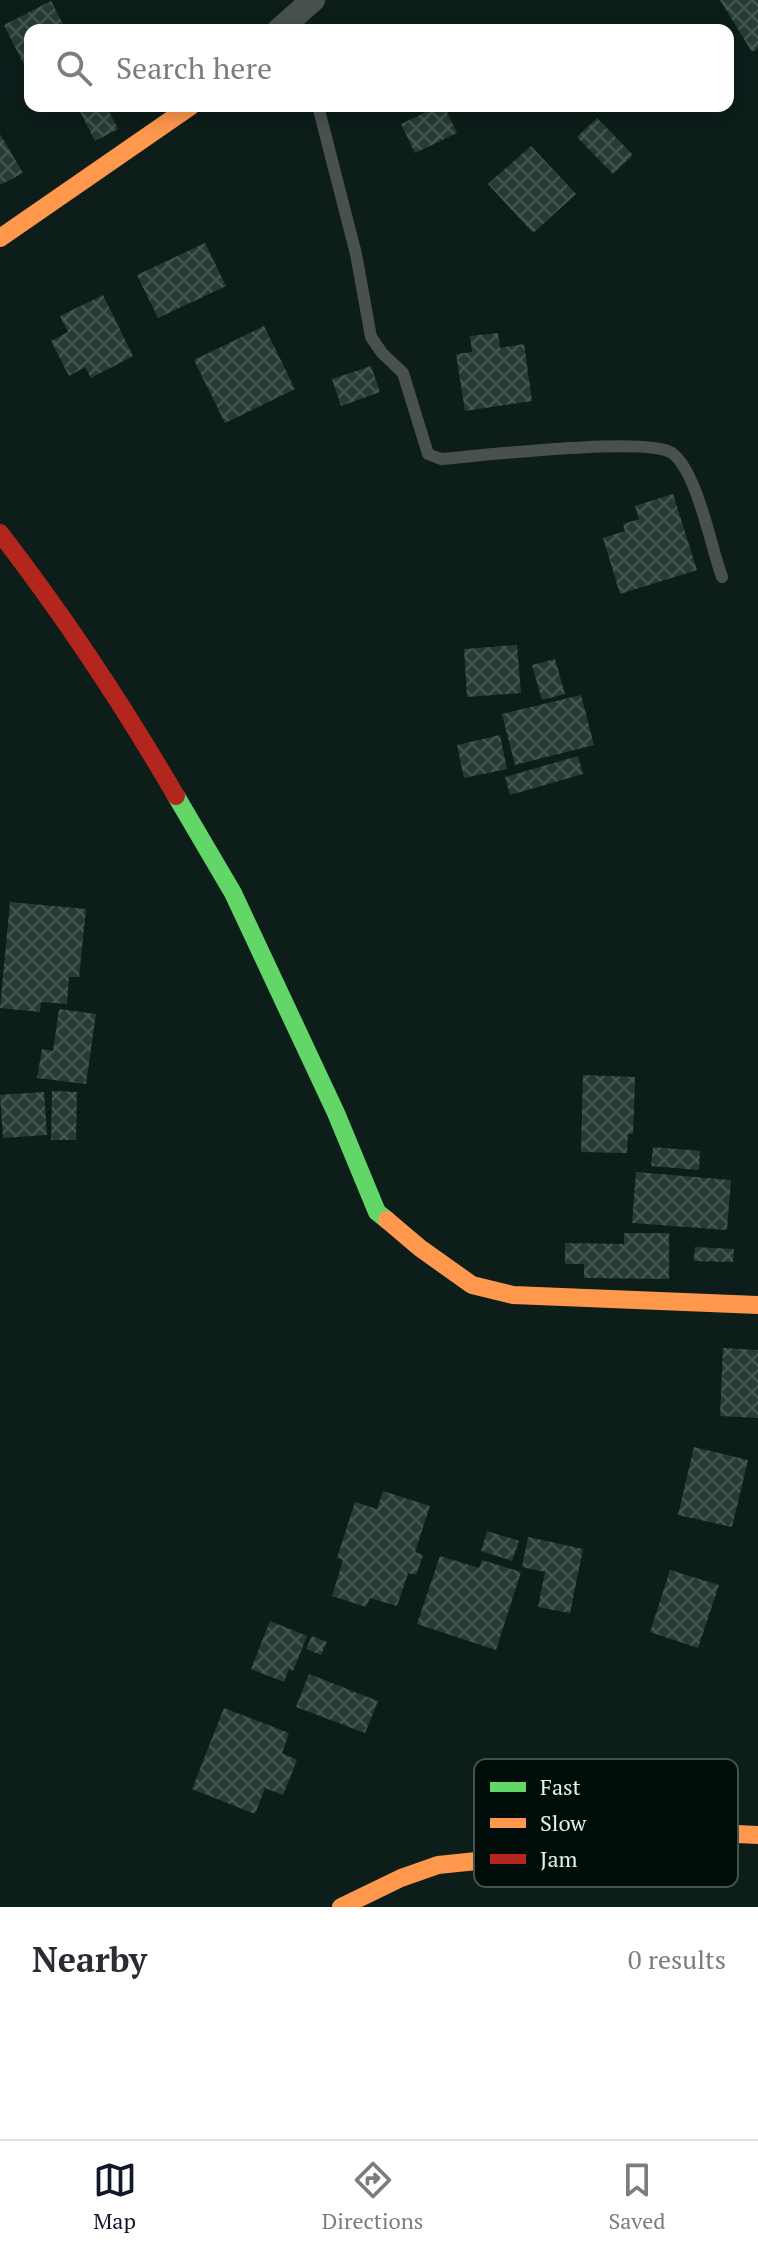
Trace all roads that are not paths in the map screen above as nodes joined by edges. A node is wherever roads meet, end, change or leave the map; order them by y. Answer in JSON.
{"nodes":[{"id":1,"x":313,"y":0,"type":"edge"},
{"id":2,"x":291,"y":24,"type":"edge"},
{"id":3,"x":182,"y":112,"type":"edge"},
{"id":4,"x":320,"y":112,"type":"edge"},
{"id":5,"x":0,"y":238,"type":"edge"},
{"id":6,"x":0,"y":533,"type":"edge"},
{"id":7,"x":722,"y":577,"type":"dead end"},
{"id":8,"x":758,"y":1305,"type":"edge"},
{"id":9,"x":738,"y":1834,"type":"edge"},
{"id":10,"x":758,"y":1835,"type":"edge"},
{"id":11,"x":474,"y":1861,"type":"edge"},
{"id":12,"x":341,"y":1907,"type":"edge"}],
"edges":[{"from":1,"to":2,"type":"street"},
{"from":3,"to":5,"type":"street"},
{"from":4,"to":7,"type":"lane"},
{"from":6,"to":8,"type":"street"},
{"from":9,"to":10,"type":"street"},
{"from":11,"to":12,"type":"street"}]}
